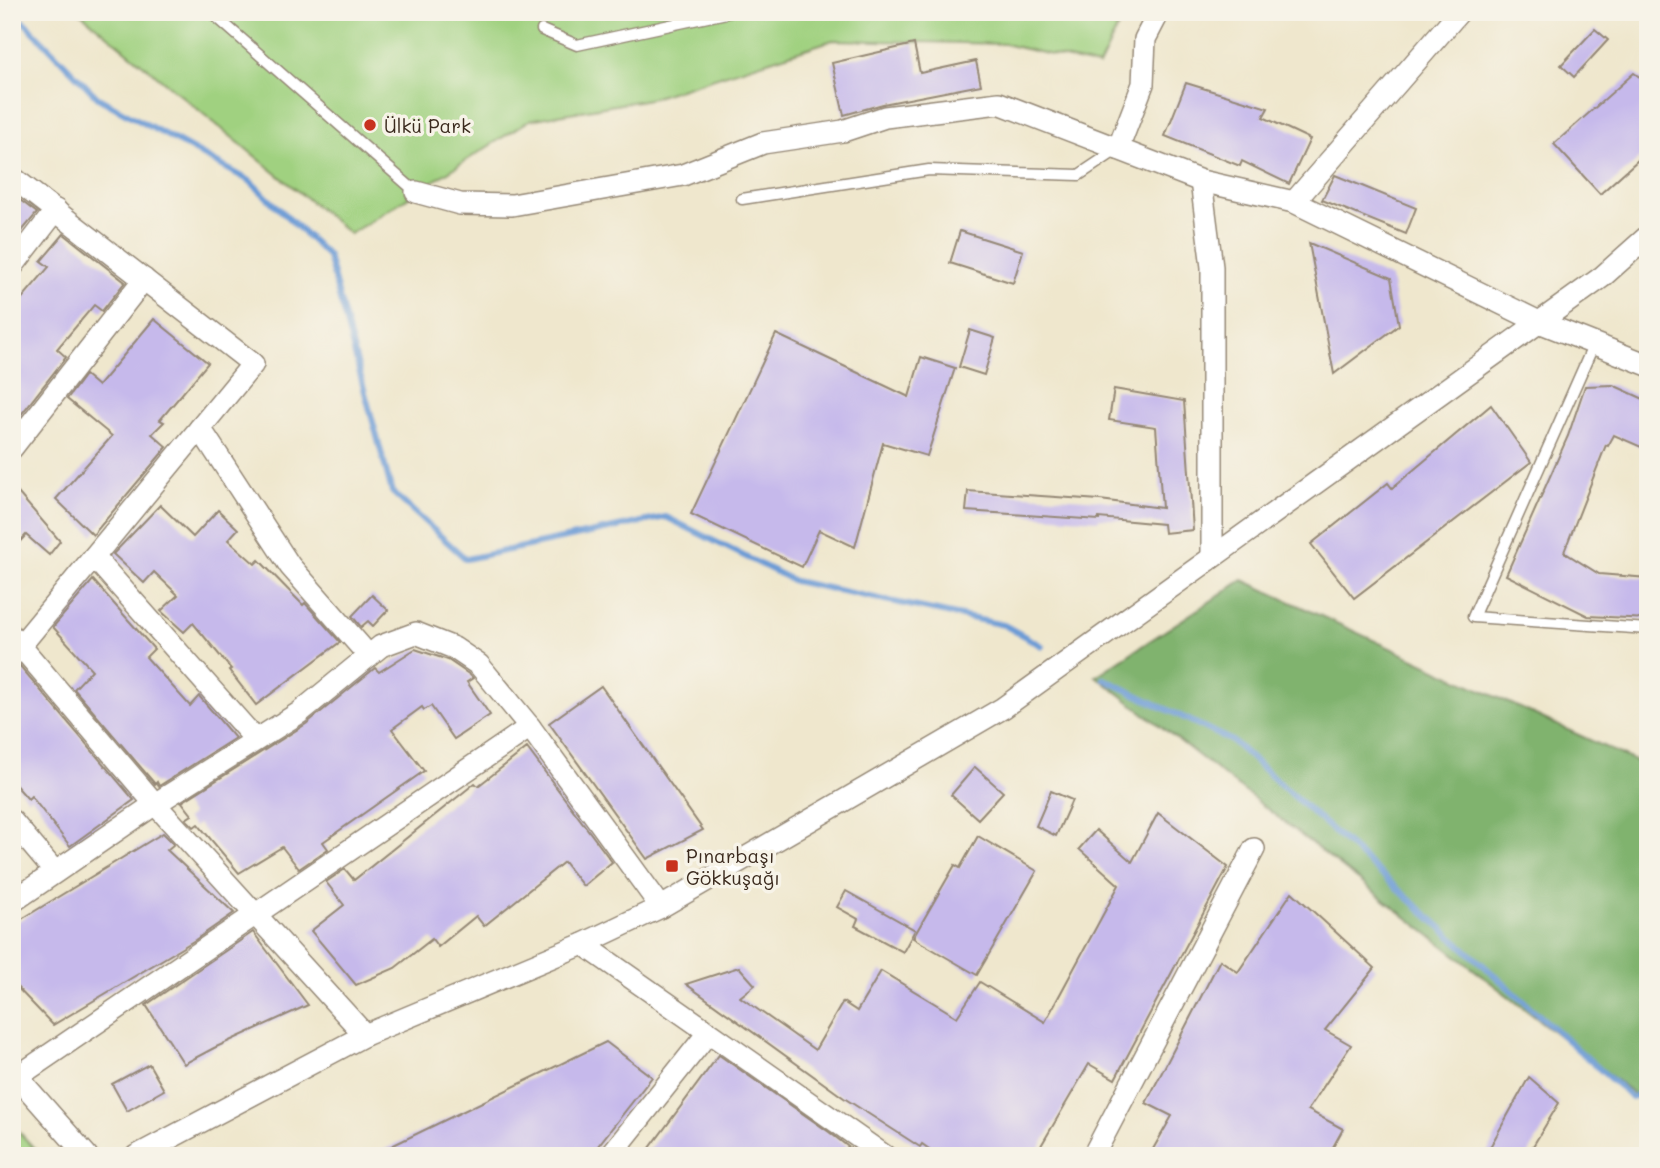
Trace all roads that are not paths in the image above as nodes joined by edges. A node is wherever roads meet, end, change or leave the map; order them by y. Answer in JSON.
{"nodes":[{"id":1,"x":211,"y":12,"type":"edge"},
{"id":2,"x":731,"y":12,"type":"edge"},
{"id":3,"x":1159,"y":12,"type":"edge"},
{"id":4,"x":1459,"y":12,"type":"edge"},
{"id":5,"x":542,"y":30,"type":"dead end"},
{"id":6,"x":1118,"y":149,"type":"junction"},
{"id":7,"x":12,"y":177,"type":"edge"},
{"id":8,"x":1201,"y":181,"type":"junction"},
{"id":9,"x":416,"y":191,"type":"joint"},
{"id":10,"x":742,"y":199,"type":"dead end"},
{"id":11,"x":1294,"y":202,"type":"junction"},
{"id":12,"x":56,"y":210,"type":"junction"},
{"id":13,"x":1648,"y":236,"type":"edge"},
{"id":14,"x":12,"y":267,"type":"edge"},
{"id":15,"x":144,"y":279,"type":"junction"},
{"id":16,"x":1538,"y":322,"type":"junction"},
{"id":17,"x":1594,"y":344,"type":"junction"},
{"id":18,"x":1648,"y":365,"type":"edge"},
{"id":19,"x":200,"y":428,"type":"junction"},
{"id":20,"x":12,"y":448,"type":"edge"},
{"id":21,"x":1212,"y":556,"type":"junction"},
{"id":22,"x":94,"y":557,"type":"junction"},
{"id":23,"x":1648,"y":629,"type":"edge"},
{"id":24,"x":15,"y":646,"type":"edge"},
{"id":25,"x":369,"y":656,"type":"junction"},
{"id":26,"x":530,"y":727,"type":"junction"},
{"id":27,"x":256,"y":740,"type":"junction"},
{"id":28,"x":155,"y":804,"type":"junction"},
{"id":29,"x":12,"y":821,"type":"edge"},
{"id":30,"x":1254,"y":849,"type":"dead end"},
{"id":31,"x":55,"y":872,"type":"junction"},
{"id":32,"x":12,"y":902,"type":"edge"},
{"id":33,"x":661,"y":907,"type":"junction"},
{"id":34,"x":254,"y":915,"type":"junction"},
{"id":35,"x":583,"y":944,"type":"junction"},
{"id":36,"x":708,"y":1033,"type":"junction"},
{"id":37,"x":365,"y":1035,"type":"junction"},
{"id":38,"x":15,"y":1074,"type":"edge"},
{"id":39,"x":147,"y":1154,"type":"edge"},
{"id":40,"x":884,"y":1155,"type":"edge"},
{"id":41,"x":87,"y":1156,"type":"edge"},
{"id":42,"x":610,"y":1156,"type":"edge"},
{"id":43,"x":1093,"y":1156,"type":"edge"}],
"edges":[{"from":1,"to":9,"type":"lane"},
{"from":2,"to":5,"type":"lane"},
{"from":3,"to":6,"type":"street"},
{"from":4,"to":11,"type":"street"},
{"from":6,"to":8,"type":"street"},
{"from":6,"to":9,"type":"street"},
{"from":6,"to":10,"type":"lane"},
{"from":7,"to":12,"type":"street"},
{"from":8,"to":11,"type":"street"},
{"from":8,"to":21,"type":"street"},
{"from":11,"to":16,"type":"street"},
{"from":12,"to":14,"type":"street"},
{"from":12,"to":15,"type":"street"},
{"from":13,"to":16,"type":"street"},
{"from":15,"to":19,"type":"street"},
{"from":15,"to":20,"type":"street"},
{"from":16,"to":17,"type":"street"},
{"from":16,"to":21,"type":"street"},
{"from":17,"to":18,"type":"street"},
{"from":17,"to":23,"type":"lane"},
{"from":19,"to":22,"type":"street"},
{"from":19,"to":25,"type":"street"},
{"from":21,"to":33,"type":"street"},
{"from":22,"to":24,"type":"street"},
{"from":22,"to":27,"type":"street"},
{"from":24,"to":28,"type":"street"},
{"from":25,"to":26,"type":"street"},
{"from":25,"to":27,"type":"street"},
{"from":26,"to":33,"type":"street"},
{"from":26,"to":34,"type":"street"},
{"from":27,"to":28,"type":"street"},
{"from":28,"to":31,"type":"street"},
{"from":28,"to":34,"type":"street"},
{"from":29,"to":31,"type":"street"},
{"from":30,"to":43,"type":"street"},
{"from":31,"to":32,"type":"street"},
{"from":33,"to":35,"type":"street"},
{"from":34,"to":37,"type":"street"},
{"from":34,"to":38,"type":"street"},
{"from":35,"to":36,"type":"street"},
{"from":35,"to":37,"type":"street"},
{"from":36,"to":40,"type":"street"},
{"from":36,"to":42,"type":"street"},
{"from":37,"to":39,"type":"street"},
{"from":38,"to":41,"type":"street"}]}
